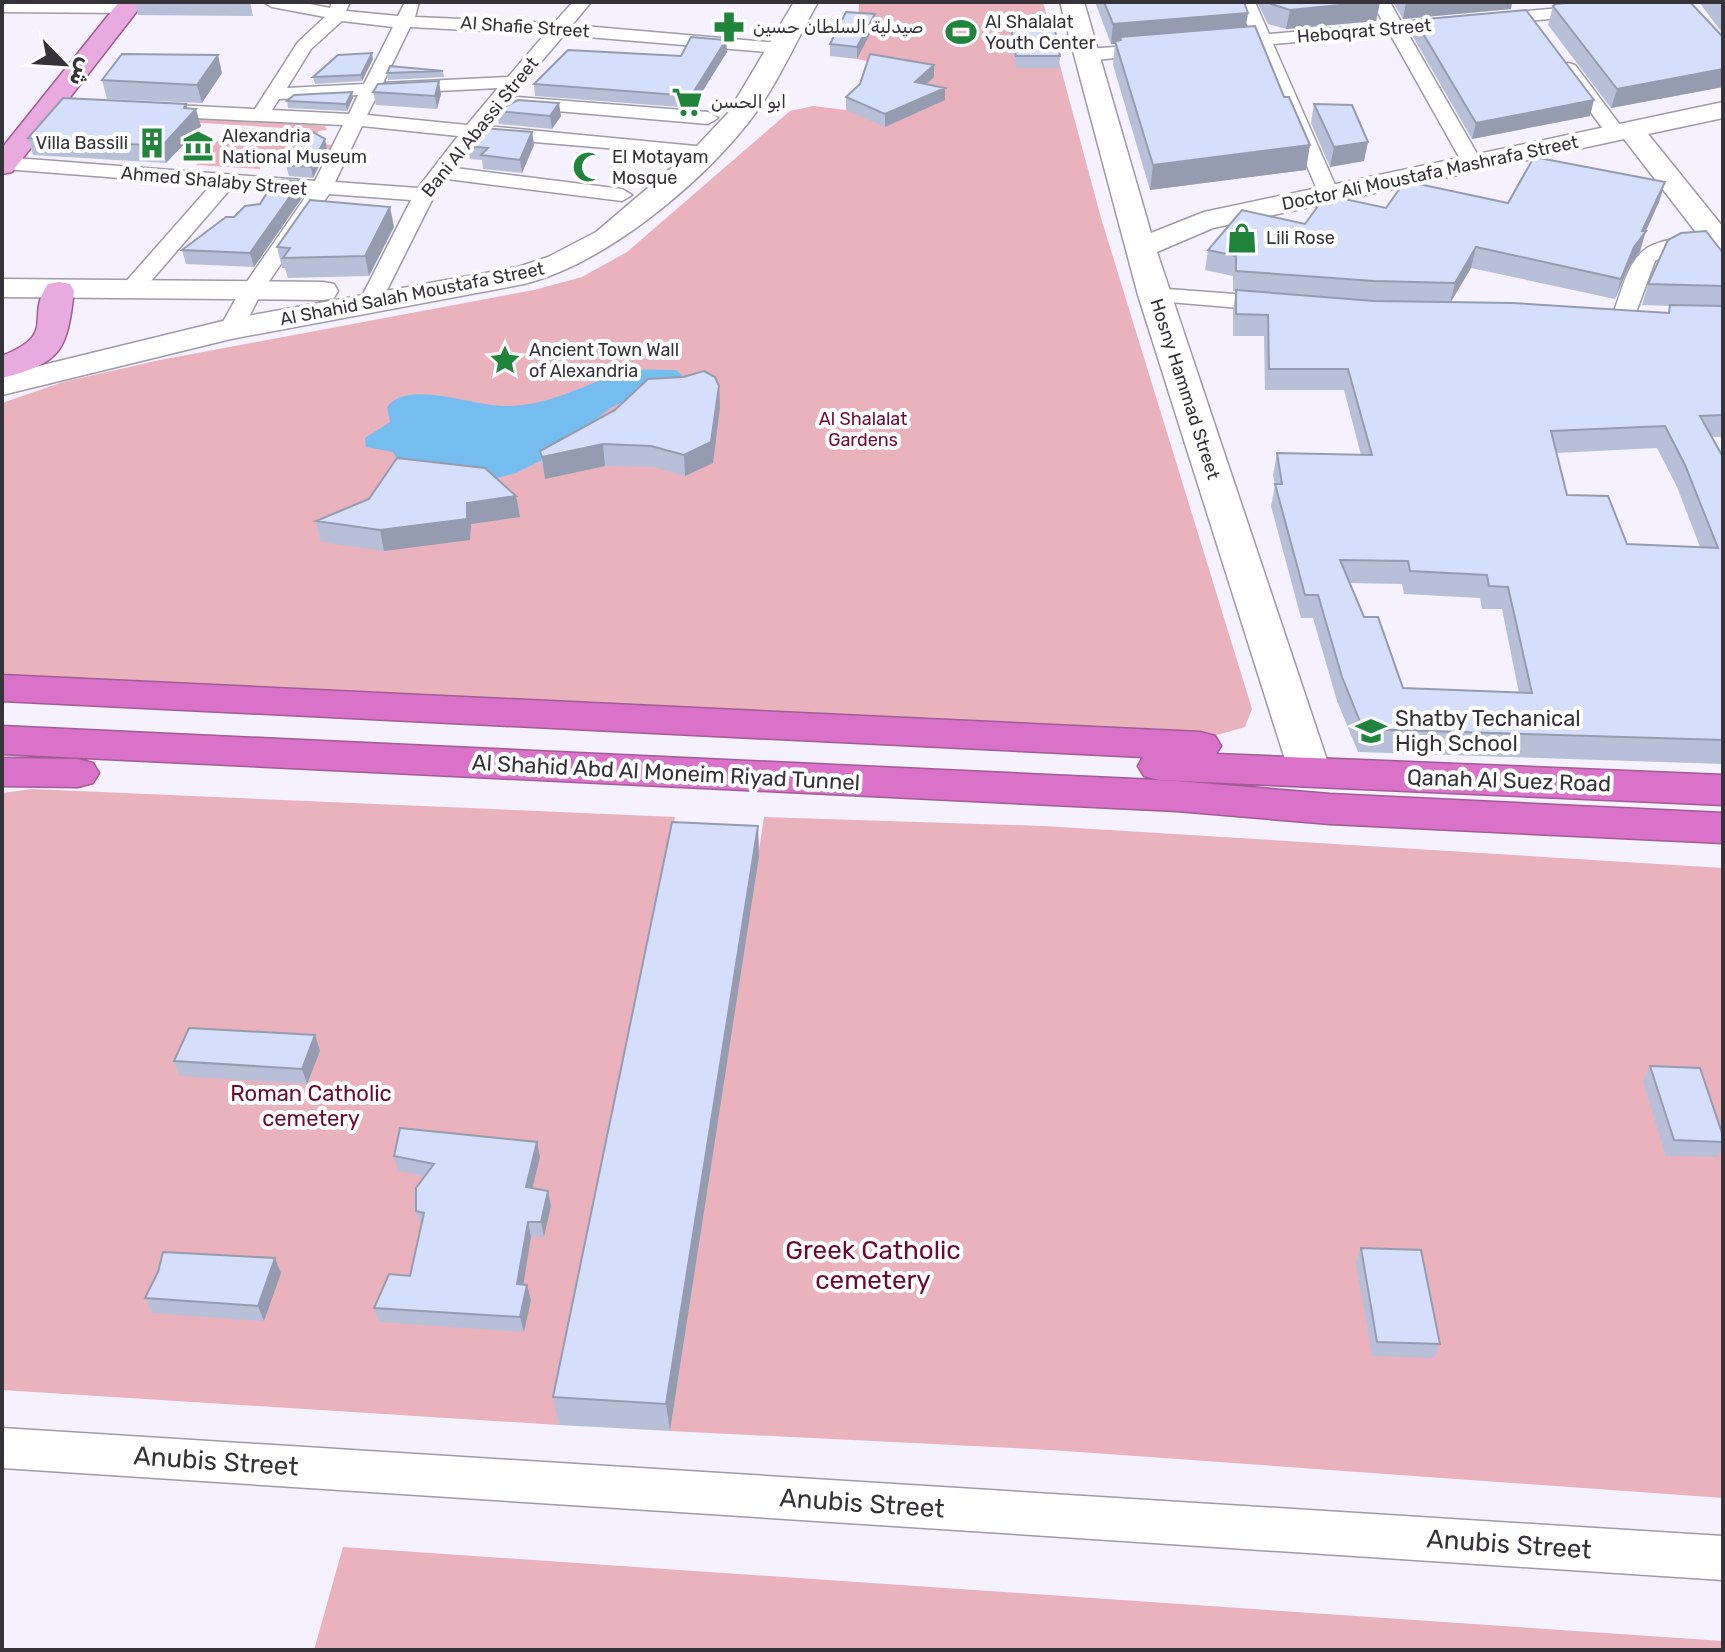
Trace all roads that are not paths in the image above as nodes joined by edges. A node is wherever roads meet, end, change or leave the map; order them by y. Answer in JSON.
{"nodes":[{"id":1,"x":272,"y":2,"type":"edge"},
{"id":2,"x":582,"y":2,"type":"edge"},
{"id":3,"x":776,"y":2,"type":"edge"},
{"id":4,"x":806,"y":2,"type":"edge"},
{"id":5,"x":1072,"y":2,"type":"edge"},
{"id":6,"x":1246,"y":2,"type":"edge"},
{"id":7,"x":1381,"y":2,"type":"edge"},
{"id":8,"x":60,"y":5,"type":"edge"},
{"id":9,"x":130,"y":5,"type":"edge"},
{"id":10,"x":2,"y":7,"type":"edge"},
{"id":11,"x":1621,"y":8,"type":"edge"},
{"id":12,"x":338,"y":9,"type":"edge"},
{"id":13,"x":1523,"y":9,"type":"edge"},
{"id":14,"x":409,"y":12,"type":"edge"},
{"id":15,"x":1395,"y":28,"type":"junction"},
{"id":16,"x":559,"y":29,"type":"junction"},
{"id":17,"x":1263,"y":40,"type":"junction"},
{"id":18,"x":766,"y":47,"type":"junction"},
{"id":19,"x":1087,"y":55,"type":"junction"},
{"id":20,"x":514,"y":82,"type":"junction"},
{"id":21,"x":372,"y":89,"type":"junction"},
{"id":22,"x":273,"y":94,"type":"junction"},
{"id":23,"x":498,"y":102,"type":"junction"},
{"id":24,"x":50,"y":105,"type":"junction"},
{"id":25,"x":81,"y":107,"type":"edge"},
{"id":26,"x":126,"y":109,"type":"edge"},
{"id":27,"x":1723,"y":110,"type":"edge"},
{"id":28,"x":259,"y":115,"type":"junction"},
{"id":29,"x":708,"y":118,"type":"junction"},
{"id":30,"x":356,"y":120,"type":"junction"},
{"id":31,"x":472,"y":131,"type":"junction"},
{"id":32,"x":1624,"y":131,"type":"junction"},
{"id":33,"x":693,"y":151,"type":"junction"},
{"id":34,"x":1473,"y":164,"type":"junction"},
{"id":35,"x":3,"y":165,"type":"edge"},
{"id":36,"x":441,"y":172,"type":"junction"},
{"id":37,"x":225,"y":182,"type":"junction"},
{"id":38,"x":321,"y":190,"type":"junction"},
{"id":39,"x":1329,"y":194,"type":"junction"},
{"id":40,"x":424,"y":195,"type":"junction"},
{"id":41,"x":622,"y":195,"type":"junction"},
{"id":42,"x":1721,"y":244,"type":"edge"},
{"id":43,"x":1141,"y":248,"type":"junction"},
{"id":44,"x":2,"y":288,"type":"edge"},
{"id":45,"x":59,"y":291,"type":"junction"},
{"id":46,"x":130,"y":291,"type":"junction"},
{"id":47,"x":250,"y":293,"type":"junction"},
{"id":48,"x":373,"y":294,"type":"junction"},
{"id":49,"x":1154,"y":295,"type":"junction"},
{"id":50,"x":1293,"y":306,"type":"edge"},
{"id":51,"x":1652,"y":316,"type":"edge"},
{"id":52,"x":231,"y":329,"type":"junction"},
{"id":53,"x":2,"y":368,"type":"edge"},
{"id":54,"x":2,"y":385,"type":"edge"},
{"id":55,"x":2,"y":688,"type":"edge"},
{"id":56,"x":2,"y":714,"type":"edge"},
{"id":57,"x":2,"y":740,"type":"edge"},
{"id":58,"x":2,"y":772,"type":"edge"},
{"id":59,"x":1311,"y":784,"type":"junction"},
{"id":60,"x":1723,"y":790,"type":"edge"},
{"id":61,"x":1723,"y":828,"type":"edge"},
{"id":62,"x":2,"y":1448,"type":"edge"},
{"id":63,"x":1723,"y":1558,"type":"edge"}],
"edges":[{"from":1,"to":12,"type":"street","name":"Al Shafie Street"},
{"from":2,"to":16,"type":"street","name":"Bani Al Abassi Street"},
{"from":3,"to":18,"type":"main road","name":"Al Shahid Salah Moustafa Street"},
{"from":4,"to":18,"type":"main road","name":"Al Shahid Salah Moustafa Street"},
{"from":5,"to":19,"type":"main road","name":"Hosny Hammad Street"},
{"from":6,"to":17,"type":"street"},
{"from":7,"to":15,"type":"street"},
{"from":8,"to":9,"type":"street"},
{"from":8,"to":10,"type":"street"},
{"from":9,"to":24,"type":"main road"},
{"from":11,"to":13,"type":"street","name":"Heboqrat Street"},
{"from":12,"to":14,"type":"street","name":"Al Shafie Street"},
{"from":12,"to":22,"type":"street"},
{"from":13,"to":15,"type":"street","name":"Heboqrat Street"},
{"from":13,"to":32,"type":"street"},
{"from":14,"to":16,"type":"street","name":"Al Shafie Street"},
{"from":14,"to":21,"type":"street"},
{"from":15,"to":17,"type":"street","name":"Heboqrat Street"},
{"from":15,"to":34,"type":"street"},
{"from":16,"to":18,"type":"street","name":"Al Shafie Street"},
{"from":16,"to":20,"type":"street","name":"Bani Al Abassi Street"},
{"from":17,"to":19,"type":"street","name":"Heboqrat Street"},
{"from":17,"to":39,"type":"street"},
{"from":18,"to":29,"type":"main road","name":"Al Shahid Salah Moustafa Street"},
{"from":18,"to":33,"type":"main road","name":"Al Shahid Salah Moustafa Street"},
{"from":19,"to":43,"type":"main road","name":"Hosny Hammad Street"},
{"from":20,"to":21,"type":"street"},
{"from":20,"to":23,"type":"street","name":"Bani Al Abassi Street"},
{"from":21,"to":22,"type":"street"},
{"from":21,"to":30,"type":"street"},
{"from":22,"to":28,"type":"street"},
{"from":23,"to":29,"type":"street"},
{"from":23,"to":31,"type":"street","name":"Bani Al Abassi Street"},
{"from":24,"to":25,"type":"street"},
{"from":24,"to":35,"type":"main road"},
{"from":26,"to":28,"type":"street"},
{"from":27,"to":32,"type":"main road","name":"Doctor Ali Moustafa Mashrafa Street"},
{"from":28,"to":30,"type":"street"},
{"from":29,"to":33,"type":"main road","name":"Al Shahid Salah Moustafa Street"},
{"from":30,"to":31,"type":"street"},
{"from":30,"to":38,"type":"street"},
{"from":31,"to":33,"type":"street"},
{"from":31,"to":36,"type":"street","name":"Bani Al Abassi Street"},
{"from":32,"to":34,"type":"main road","name":"Doctor Ali Moustafa Mashrafa Street"},
{"from":32,"to":42,"type":"main road"},
{"from":33,"to":41,"type":"main road","name":"Al Shahid Salah Moustafa Street"},
{"from":33,"to":48,"type":"main road","name":"Al Shahid Salah Moustafa Street"},
{"from":34,"to":39,"type":"main road","name":"Doctor Ali Moustafa Mashrafa Street"},
{"from":35,"to":37,"type":"street","name":"Ahmed Shalaby Street"},
{"from":36,"to":40,"type":"street","name":"Bani Al Abassi Street"},
{"from":36,"to":41,"type":"street"},
{"from":37,"to":38,"type":"street","name":"Ahmed Shalaby Street"},
{"from":37,"to":46,"type":"street"},
{"from":38,"to":40,"type":"street","name":"Ahmed Shalaby Street"},
{"from":38,"to":47,"type":"street"},
{"from":39,"to":43,"type":"main road","name":"Doctor Ali Moustafa Mashrafa Street"},
{"from":40,"to":48,"type":"street","name":"Bani Al Abassi Street"},
{"from":41,"to":48,"type":"main road","name":"Al Shahid Salah Moustafa Street"},
{"from":42,"to":51,"type":"street"},
{"from":43,"to":49,"type":"main road","name":"Hosny Hammad Street"},
{"from":44,"to":45,"type":"main road","name":"Al Shahid Salah Moustafa Street"},
{"from":45,"to":46,"type":"main road","name":"Al Shahid Salah Moustafa Street"},
{"from":45,"to":53,"type":"main road"},
{"from":46,"to":47,"type":"main road","name":"Al Shahid Salah Moustafa Street"},
{"from":47,"to":48,"type":"main road","name":"Al Shahid Salah Moustafa Street"},
{"from":47,"to":52,"type":"street"},
{"from":48,"to":52,"type":"main road","name":"Al Shahid Salah Moustafa Street"},
{"from":49,"to":50,"type":"street"},
{"from":49,"to":59,"type":"main road","name":"Hosny Hammad Street"},
{"from":52,"to":54,"type":"main road","name":"Al Shahid Salah Moustafa Street"},
{"from":55,"to":59,"type":"highway"},
{"from":56,"to":59,"type":"highway","name":"Al Shahid Abd Al Moneim Riyad Tunnel"},
{"from":57,"to":59,"type":"highway","name":"Al Shahid Abd Al Moneim Riyad Tunnel"},
{"from":58,"to":59,"type":"highway"},
{"from":59,"to":60,"type":"highway","name":"Qanah Al Suez Road"},
{"from":59,"to":61,"type":"highway","name":"Qanah Al Suez Road"},
{"from":62,"to":63,"type":"street","name":"Anubis Street"}]}
